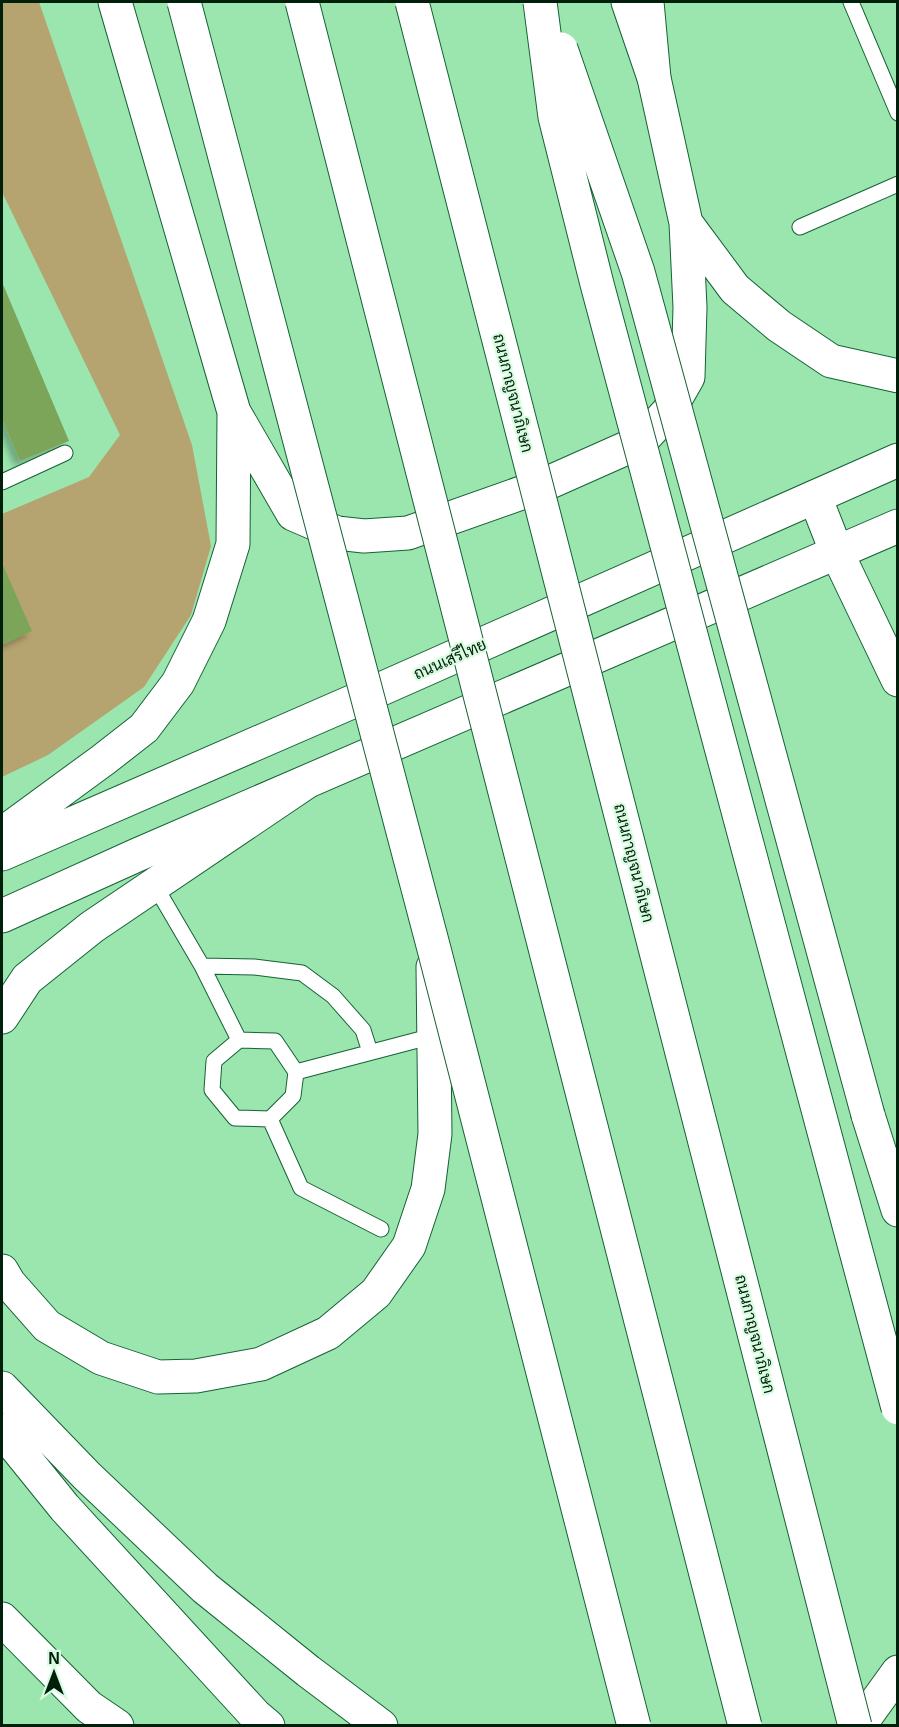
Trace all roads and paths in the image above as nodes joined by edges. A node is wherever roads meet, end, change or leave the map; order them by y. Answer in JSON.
{"nodes":[{"id":1,"x":115,"y":2,"type":"edge"},
{"id":2,"x":184,"y":2,"type":"edge"},
{"id":3,"x":302,"y":2,"type":"edge"},
{"id":4,"x":412,"y":2,"type":"edge"},
{"id":5,"x":540,"y":2,"type":"edge"},
{"id":6,"x":544,"y":2,"type":"edge"},
{"id":7,"x":628,"y":2,"type":"edge"},
{"id":8,"x":647,"y":2,"type":"edge"},
{"id":9,"x":851,"y":2,"type":"edge"},
{"id":10,"x":654,"y":78,"type":"junction"},
{"id":11,"x":897,"y":113,"type":"edge"},
{"id":12,"x":897,"y":184,"type":"edge"},
{"id":13,"x":686,"y":223,"type":"junction"},
{"id":14,"x":800,"y":227,"type":"dead end"},
{"id":15,"x":897,"y":376,"type":"edge"},
{"id":16,"x":234,"y":412,"type":"junction"},
{"id":17,"x":65,"y":453,"type":"dead end"},
{"id":18,"x":897,"y":460,"type":"edge"},
{"id":19,"x":2,"y":482,"type":"edge"},
{"id":20,"x":815,"y":497,"type":"junction"},
{"id":21,"x":897,"y":526,"type":"edge"},
{"id":22,"x":837,"y":553,"type":"junction"},
{"id":23,"x":897,"y":680,"type":"edge"},
{"id":24,"x":306,"y":783,"type":"junction"},
{"id":25,"x":2,"y":834,"type":"edge"},
{"id":26,"x":2,"y":854,"type":"edge"},
{"id":27,"x":154,"y":884,"type":"junction"},
{"id":28,"x":2,"y":916,"type":"edge"},
{"id":29,"x":434,"y":949,"type":"junction"},
{"id":30,"x":201,"y":966,"type":"junction"},
{"id":31,"x":2,"y":1017,"type":"edge"},
{"id":32,"x":433,"y":1036,"type":"dead end"},
{"id":33,"x":239,"y":1040,"type":"junction"},
{"id":34,"x":370,"y":1052,"type":"junction"},
{"id":35,"x":296,"y":1072,"type":"junction"},
{"id":36,"x":270,"y":1119,"type":"junction"},
{"id":37,"x":897,"y":1210,"type":"edge"},
{"id":38,"x":381,"y":1229,"type":"dead end"},
{"id":39,"x":2,"y":1270,"type":"edge"},
{"id":40,"x":4,"y":1403,"type":"edge"},
{"id":41,"x":897,"y":1408,"type":"edge"},
{"id":42,"x":2,"y":1619,"type":"edge"},
{"id":43,"x":897,"y":1672,"type":"edge"},
{"id":44,"x":117,"y":1725,"type":"edge"},
{"id":45,"x":268,"y":1725,"type":"edge"},
{"id":46,"x":381,"y":1725,"type":"edge"},
{"id":47,"x":634,"y":1725,"type":"edge"},
{"id":48,"x":745,"y":1725,"type":"edge"},
{"id":49,"x":857,"y":1725,"type":"edge"}],
"edges":[{"from":1,"to":16,"type":"main road"},
{"from":2,"to":29,"type":"main road","bridge":true},
{"from":3,"to":48,"type":"main road","bridge":true},
{"from":4,"to":49,"type":"main road","name":"ถนนกาญจนาภิเษก","bridge":true},
{"from":5,"to":41,"type":"main road","bridge":true},
{"from":6,"to":37,"type":"main road","bridge":true},
{"from":7,"to":10,"type":"main road"},
{"from":8,"to":10,"type":"main road"},
{"from":9,"to":11,"type":"lane"},
{"from":10,"to":13,"type":"main road"},
{"from":12,"to":14,"type":"lane"},
{"from":13,"to":15,"type":"main road"},
{"from":13,"to":16,"type":"main road"},
{"from":16,"to":25,"type":"main road"},
{"from":17,"to":19,"type":"lane"},
{"from":18,"to":20,"type":"main road","name":"ถนนเสรีไทย"},
{"from":20,"to":22,"type":"main road"},
{"from":20,"to":26,"type":"main road","name":"ถนนเสรีไทย"},
{"from":21,"to":22,"type":"main road"},
{"from":22,"to":23,"type":"main road"},
{"from":22,"to":24,"type":"main road"},
{"from":24,"to":27,"type":"main road"},
{"from":24,"to":28,"type":"main road"},
{"from":27,"to":30,"type":"lane"},
{"from":27,"to":31,"type":"main road"},
{"from":29,"to":39,"type":"main road","bridge":true},
{"from":29,"to":47,"type":"main road","bridge":true},
{"from":30,"to":33,"type":"lane"},
{"from":30,"to":34,"type":"lane"},
{"from":32,"to":34,"type":"lane"},
{"from":33,"to":35,"type":"lane"},
{"from":33,"to":36,"type":"lane"},
{"from":34,"to":35,"type":"lane"},
{"from":35,"to":36,"type":"lane"},
{"from":36,"to":38,"type":"lane"},
{"from":40,"to":45,"type":"main road"},
{"from":40,"to":46,"type":"main road"},
{"from":42,"to":44,"type":"main road"},
{"from":43,"to":49,"type":"main road"}]}
